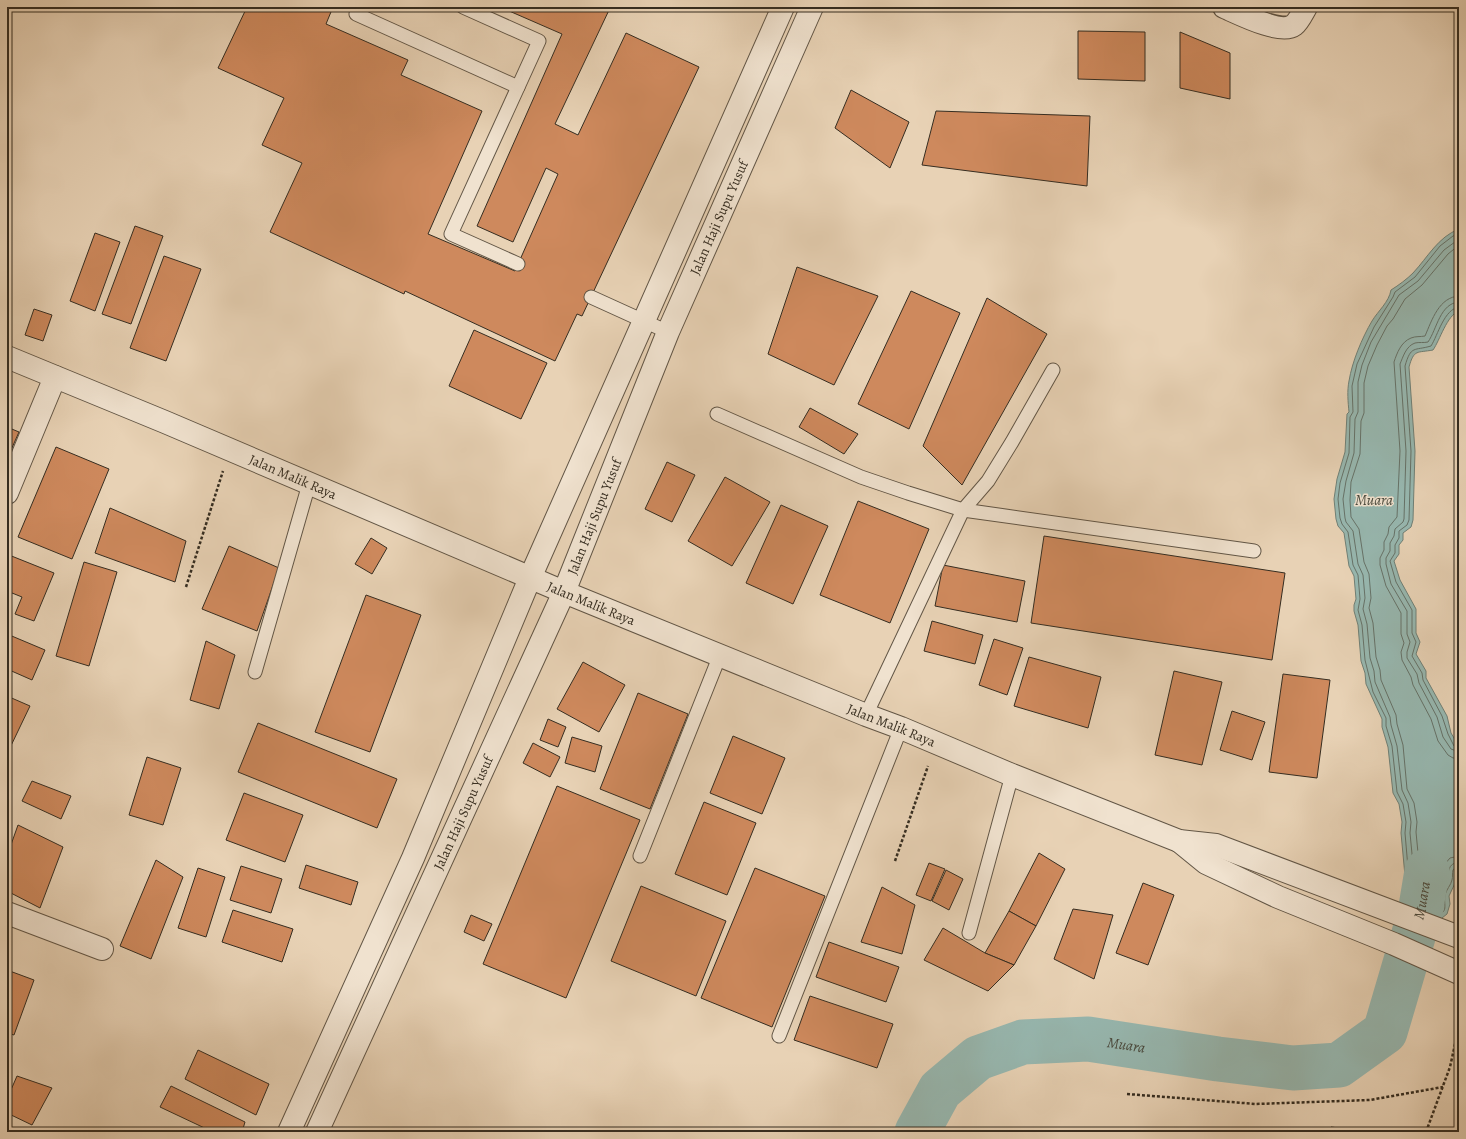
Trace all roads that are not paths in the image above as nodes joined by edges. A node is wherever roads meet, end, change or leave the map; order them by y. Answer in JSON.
{"nodes":[{"id":1,"x":359,"y":7,"type":"edge"},
{"id":2,"x":463,"y":7,"type":"edge"},
{"id":3,"x":783,"y":7,"type":"edge"},
{"id":4,"x":812,"y":7,"type":"edge"},
{"id":5,"x":1224,"y":7,"type":"edge"},
{"id":6,"x":1306,"y":7,"type":"edge"},
{"id":7,"x":518,"y":87,"type":"junction"},
{"id":8,"x":518,"y":264,"type":"dead end"},
{"id":9,"x":591,"y":297,"type":"dead end"},
{"id":10,"x":644,"y":321,"type":"junction"},
{"id":11,"x":668,"y":332,"type":"junction"},
{"id":12,"x":7,"y":357,"type":"edge"},
{"id":13,"x":1053,"y":370,"type":"dead end"},
{"id":14,"x":55,"y":377,"type":"junction"},
{"id":15,"x":717,"y":414,"type":"dead end"},
{"id":16,"x":309,"y":484,"type":"junction"},
{"id":17,"x":7,"y":493,"type":"edge"},
{"id":18,"x":963,"y":510,"type":"junction"},
{"id":19,"x":1254,"y":551,"type":"dead end"},
{"id":20,"x":530,"y":578,"type":"junction"},
{"id":21,"x":564,"y":592,"type":"junction"},
{"id":22,"x":720,"y":655,"type":"junction"},
{"id":23,"x":255,"y":672,"type":"dead end"},
{"id":24,"x":866,"y":715,"type":"junction"},
{"id":25,"x":901,"y":728,"type":"junction"},
{"id":26,"x":1012,"y":775,"type":"junction"},
{"id":27,"x":1179,"y":841,"type":"junction"},
{"id":28,"x":640,"y":856,"type":"dead end"},
{"id":29,"x":7,"y":913,"type":"edge"},
{"id":30,"x":969,"y":934,"type":"dead end"},
{"id":31,"x":1459,"y":937,"type":"edge"},
{"id":32,"x":102,"y":949,"type":"dead end"},
{"id":33,"x":1456,"y":972,"type":"edge"},
{"id":34,"x":779,"y":1036,"type":"dead end"},
{"id":35,"x":289,"y":1132,"type":"edge"},
{"id":36,"x":317,"y":1132,"type":"edge"}],
"edges":[{"from":1,"to":7,"type":"lane"},
{"from":2,"to":7,"type":"lane"},
{"from":3,"to":10,"type":"street","name":"Jalan Haji Supu Yusuf"},
{"from":4,"to":11,"type":"street","name":"Jalan Haji Supu Yusuf"},
{"from":5,"to":6,"type":"street"},
{"from":7,"to":8,"type":"lane"},
{"from":9,"to":10,"type":"lane"},
{"from":10,"to":11,"type":"lane"},
{"from":10,"to":20,"type":"street","name":"Jalan Haji Supu Yusuf"},
{"from":11,"to":21,"type":"street","name":"Jalan Haji Supu Yusuf"},
{"from":12,"to":14,"type":"street","name":"Jalan Malik Raya"},
{"from":13,"to":18,"type":"lane"},
{"from":14,"to":16,"type":"street","name":"Jalan Malik Raya"},
{"from":14,"to":17,"type":"street"},
{"from":15,"to":18,"type":"lane"},
{"from":16,"to":20,"type":"street","name":"Jalan Malik Raya"},
{"from":16,"to":23,"type":"lane"},
{"from":18,"to":19,"type":"lane"},
{"from":18,"to":24,"type":"lane"},
{"from":20,"to":21,"type":"street","name":"Jalan Malik Raya"},
{"from":20,"to":35,"type":"street","name":"Jalan Haji Supu Yusuf"},
{"from":21,"to":22,"type":"street","name":"Jalan Malik Raya"},
{"from":21,"to":36,"type":"street","name":"Jalan Haji Supu Yusuf"},
{"from":22,"to":24,"type":"street","name":"Jalan Malik Raya"},
{"from":22,"to":28,"type":"lane"},
{"from":24,"to":25,"type":"street","name":"Jalan Malik Raya"},
{"from":25,"to":26,"type":"street","name":"Jalan Malik Raya"},
{"from":25,"to":34,"type":"lane"},
{"from":26,"to":27,"type":"street","name":"Jalan Malik Raya"},
{"from":26,"to":30,"type":"lane"},
{"from":27,"to":31,"type":"street"},
{"from":27,"to":33,"type":"street"},
{"from":29,"to":32,"type":"street"}]}
